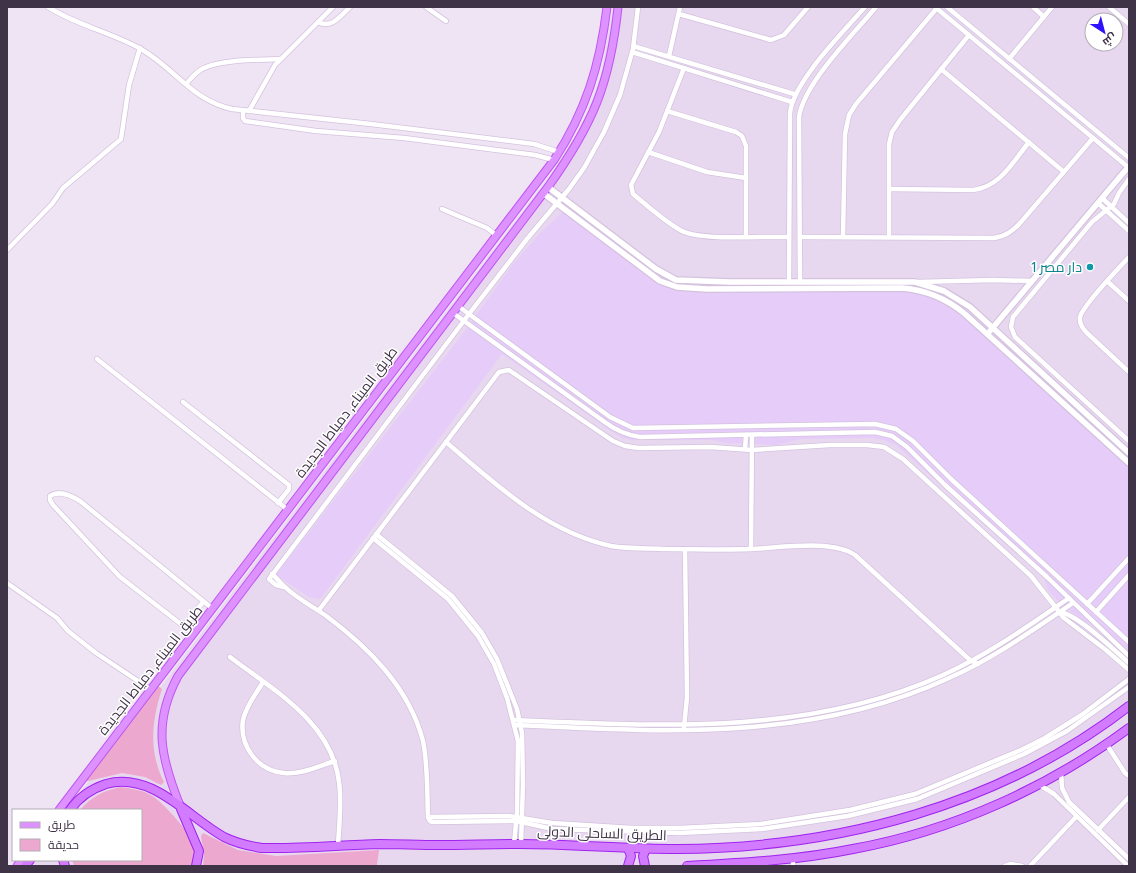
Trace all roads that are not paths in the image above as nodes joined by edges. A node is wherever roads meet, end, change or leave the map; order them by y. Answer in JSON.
{"nodes":[{"id":1,"x":48,"y":7,"type":"edge"},
{"id":2,"x":333,"y":7,"type":"edge"},
{"id":3,"x":350,"y":7,"type":"edge"},
{"id":4,"x":426,"y":7,"type":"edge"},
{"id":5,"x":607,"y":7,"type":"edge"},
{"id":6,"x":618,"y":7,"type":"edge"},
{"id":7,"x":638,"y":7,"type":"edge"},
{"id":8,"x":680,"y":7,"type":"edge"},
{"id":9,"x":808,"y":7,"type":"edge"},
{"id":10,"x":864,"y":7,"type":"edge"},
{"id":11,"x":876,"y":7,"type":"edge"},
{"id":12,"x":947,"y":7,"type":"edge"},
{"id":13,"x":1033,"y":7,"type":"edge"},
{"id":14,"x":1052,"y":7,"type":"edge"},
{"id":15,"x":1108,"y":7,"type":"edge"},
{"id":16,"x":936,"y":8,"type":"edge"},
{"id":17,"x":679,"y":14,"type":"junction"},
{"id":18,"x":1044,"y":17,"type":"junction"},
{"id":19,"x":446,"y":21,"type":"dead end"},
{"id":20,"x":318,"y":22,"type":"junction"},
{"id":21,"x":1129,"y":24,"type":"edge"},
{"id":22,"x":969,"y":35,"type":"junction"},
{"id":23,"x":633,"y":46,"type":"junction"},
{"id":24,"x":140,"y":48,"type":"junction"},
{"id":25,"x":632,"y":52,"type":"junction"},
{"id":26,"x":669,"y":56,"type":"junction"},
{"id":27,"x":280,"y":59,"type":"junction"},
{"id":28,"x":1010,"y":59,"type":"junction"},
{"id":29,"x":684,"y":68,"type":"junction"},
{"id":30,"x":941,"y":69,"type":"junction"},
{"id":31,"x":186,"y":84,"type":"junction"},
{"id":32,"x":794,"y":94,"type":"junction"},
{"id":33,"x":792,"y":102,"type":"junction"},
{"id":34,"x":243,"y":110,"type":"junction"},
{"id":35,"x":249,"y":110,"type":"junction"},
{"id":36,"x":668,"y":111,"type":"junction"},
{"id":37,"x":1093,"y":138,"type":"junction"},
{"id":38,"x":1029,"y":142,"type":"junction"},
{"id":39,"x":559,"y":152,"type":"junction"},
{"id":40,"x":648,"y":152,"type":"junction"},
{"id":41,"x":1129,"y":158,"type":"edge"},
{"id":42,"x":554,"y":160,"type":"junction"},
{"id":43,"x":1128,"y":167,"type":"edge"},
{"id":44,"x":1064,"y":172,"type":"junction"},
{"id":45,"x":746,"y":178,"type":"junction"},
{"id":46,"x":1129,"y":179,"type":"edge"},
{"id":47,"x":548,"y":187,"type":"junction"},
{"id":48,"x":889,"y":189,"type":"junction"},
{"id":49,"x":543,"y":193,"type":"junction"},
{"id":50,"x":562,"y":198,"type":"junction"},
{"id":51,"x":1100,"y":200,"type":"junction"},
{"id":52,"x":557,"y":204,"type":"junction"},
{"id":53,"x":1112,"y":207,"type":"junction"},
{"id":54,"x":442,"y":209,"type":"dead end"},
{"id":55,"x":1108,"y":211,"type":"junction"},
{"id":56,"x":1129,"y":223,"type":"edge"},
{"id":57,"x":1129,"y":231,"type":"edge"},
{"id":58,"x":496,"y":235,"type":"junction"},
{"id":59,"x":746,"y":236,"type":"junction"},
{"id":60,"x":789,"y":237,"type":"junction"},
{"id":61,"x":800,"y":237,"type":"junction"},
{"id":62,"x":843,"y":237,"type":"junction"},
{"id":63,"x":889,"y":237,"type":"junction"},
{"id":64,"x":7,"y":250,"type":"edge"},
{"id":65,"x":1129,"y":257,"type":"edge"},
{"id":66,"x":1032,"y":281,"type":"junction"},
{"id":67,"x":755,"y":282,"type":"junction"},
{"id":68,"x":788,"y":282,"type":"junction"},
{"id":69,"x":800,"y":282,"type":"junction"},
{"id":70,"x":916,"y":282,"type":"junction"},
{"id":71,"x":1108,"y":282,"type":"junction"},
{"id":72,"x":755,"y":289,"type":"junction"},
{"id":73,"x":1129,"y":301,"type":"edge"},
{"id":74,"x":458,"y":306,"type":"junction"},
{"id":75,"x":453,"y":312,"type":"junction"},
{"id":76,"x":469,"y":314,"type":"junction"},
{"id":77,"x":464,"y":320,"type":"junction"},
{"id":78,"x":993,"y":328,"type":"junction"},
{"id":79,"x":988,"y":334,"type":"junction"},
{"id":80,"x":409,"y":351,"type":"junction"},
{"id":81,"x":418,"y":358,"type":"junction"},
{"id":82,"x":97,"y":359,"type":"dead end"},
{"id":83,"x":402,"y":359,"type":"junction"},
{"id":84,"x":412,"y":367,"type":"junction"},
{"id":85,"x":1129,"y":372,"type":"edge"},
{"id":86,"x":183,"y":402,"type":"dead end"},
{"id":87,"x":746,"y":435,"type":"junction"},
{"id":88,"x":752,"y":435,"type":"junction"},
{"id":89,"x":1129,"y":441,"type":"edge"},
{"id":90,"x":446,"y":442,"type":"junction"},
{"id":91,"x":746,"y":449,"type":"junction"},
{"id":92,"x":752,"y":450,"type":"junction"},
{"id":93,"x":1129,"y":453,"type":"edge"},
{"id":94,"x":1129,"y":463,"type":"edge"},
{"id":95,"x":278,"y":503,"type":"junction"},
{"id":96,"x":288,"y":510,"type":"junction"},
{"id":97,"x":375,"y":536,"type":"junction"},
{"id":98,"x":685,"y":549,"type":"junction"},
{"id":99,"x":751,"y":549,"type":"junction"},
{"id":100,"x":1129,"y":558,"type":"edge"},
{"id":101,"x":1129,"y":575,"type":"edge"},
{"id":102,"x":1060,"y":578,"type":"junction"},
{"id":103,"x":7,"y":583,"type":"edge"},
{"id":104,"x":1055,"y":584,"type":"junction"},
{"id":105,"x":1069,"y":598,"type":"junction"},
{"id":106,"x":203,"y":602,"type":"junction"},
{"id":107,"x":1073,"y":602,"type":"junction"},
{"id":108,"x":1088,"y":604,"type":"junction"},
{"id":109,"x":1056,"y":607,"type":"junction"},
{"id":110,"x":213,"y":609,"type":"junction"},
{"id":111,"x":318,"y":610,"type":"junction"},
{"id":112,"x":1060,"y":612,"type":"junction"},
{"id":113,"x":1096,"y":612,"type":"junction"},
{"id":114,"x":1101,"y":617,"type":"junction"},
{"id":115,"x":1095,"y":623,"type":"junction"},
{"id":116,"x":1129,"y":642,"type":"edge"},
{"id":117,"x":1129,"y":656,"type":"edge"},
{"id":118,"x":230,"y":657,"type":"dead end"},
{"id":119,"x":972,"y":661,"type":"junction"},
{"id":120,"x":1129,"y":663,"type":"edge"},
{"id":121,"x":978,"y":664,"type":"junction"},
{"id":122,"x":1129,"y":670,"type":"edge"},
{"id":123,"x":1129,"y":679,"type":"edge"},
{"id":124,"x":263,"y":682,"type":"junction"},
{"id":125,"x":1129,"y":687,"type":"edge"},
{"id":126,"x":150,"y":689,"type":"junction"},
{"id":127,"x":1129,"y":706,"type":"edge"},
{"id":128,"x":514,"y":722,"type":"junction"},
{"id":129,"x":520,"y":722,"type":"junction"},
{"id":130,"x":685,"y":726,"type":"junction"},
{"id":131,"x":1129,"y":728,"type":"edge"},
{"id":132,"x":681,"y":731,"type":"junction"},
{"id":133,"x":1106,"y":745,"type":"junction"},
{"id":134,"x":335,"y":761,"type":"junction"},
{"id":135,"x":1061,"y":772,"type":"junction"},
{"id":136,"x":1129,"y":776,"type":"edge"},
{"id":137,"x":1038,"y":784,"type":"junction"},
{"id":138,"x":1129,"y":797,"type":"edge"},
{"id":139,"x":181,"y":808,"type":"junction"},
{"id":140,"x":60,"y":809,"type":"edge"},
{"id":141,"x":71,"y":809,"type":"edge"},
{"id":142,"x":1076,"y":817,"type":"junction"},
{"id":143,"x":516,"y":818,"type":"junction"},
{"id":144,"x":522,"y":819,"type":"junction"},
{"id":145,"x":1098,"y":830,"type":"junction"},
{"id":146,"x":518,"y":844,"type":"junction"},
{"id":147,"x":338,"y":846,"type":"junction"},
{"id":148,"x":628,"y":848,"type":"junction"},
{"id":149,"x":646,"y":849,"type":"junction"},
{"id":150,"x":1129,"y":859,"type":"edge"},
{"id":151,"x":793,"y":862,"type":"edge"},
{"id":152,"x":712,"y":865,"type":"edge"},
{"id":153,"x":723,"y":865,"type":"edge"},
{"id":154,"x":196,"y":866,"type":"edge"},
{"id":155,"x":628,"y":866,"type":"edge"},
{"id":156,"x":645,"y":866,"type":"edge"},
{"id":157,"x":688,"y":866,"type":"edge"},
{"id":158,"x":1005,"y":866,"type":"edge"},
{"id":159,"x":1022,"y":866,"type":"edge"},
{"id":160,"x":1030,"y":866,"type":"edge"},
{"id":161,"x":1128,"y":866,"type":"edge"}],
"edges":[{"from":1,"to":24,"type":"street"},
{"from":2,"to":20,"type":"street"},
{"from":3,"to":20,"type":"street"},
{"from":4,"to":19,"type":"street"},
{"from":5,"to":39,"type":"main road","name":"طريق الميناء, دمياط الجديدة"},
{"from":6,"to":47,"type":"main road","name":"طريق الميناء, دمياط الجديدة"},
{"from":7,"to":23,"type":"street"},
{"from":8,"to":17,"type":"street"},
{"from":9,"to":17,"type":"street"},
{"from":10,"to":32,"type":"street"},
{"from":11,"to":61,"type":"street"},
{"from":12,"to":28,"type":"street"},
{"from":13,"to":18,"type":"street"},
{"from":14,"to":18,"type":"street"},
{"from":15,"to":21,"type":"street"},
{"from":16,"to":22,"type":"street"},
{"from":16,"to":62,"type":"street"},
{"from":17,"to":26,"type":"street"},
{"from":18,"to":28,"type":"street"},
{"from":20,"to":27,"type":"street"},
{"from":22,"to":30,"type":"street"},
{"from":22,"to":37,"type":"street"},
{"from":23,"to":25,"type":"street"},
{"from":23,"to":26,"type":"street"},
{"from":24,"to":31,"type":"street"},
{"from":24,"to":64,"type":"street"},
{"from":25,"to":29,"type":"street"},
{"from":25,"to":50,"type":"street"},
{"from":26,"to":32,"type":"street"},
{"from":27,"to":31,"type":"street"},
{"from":27,"to":35,"type":"street"},
{"from":28,"to":41,"type":"street"},
{"from":29,"to":33,"type":"street"},
{"from":29,"to":36,"type":"street"},
{"from":30,"to":38,"type":"street"},
{"from":30,"to":48,"type":"street"},
{"from":31,"to":34,"type":"street"},
{"from":32,"to":33,"type":"street"},
{"from":33,"to":60,"type":"street"},
{"from":34,"to":35,"type":"street"},
{"from":34,"to":42,"type":"street"},
{"from":35,"to":39,"type":"street"},
{"from":36,"to":40,"type":"street"},
{"from":36,"to":45,"type":"street"},
{"from":37,"to":43,"type":"street"},
{"from":37,"to":44,"type":"street"},
{"from":38,"to":44,"type":"street"},
{"from":38,"to":48,"type":"street"},
{"from":39,"to":42,"type":"main road","name":"طريق الميناء, دمياط الجديدة"},
{"from":40,"to":45,"type":"street"},
{"from":40,"to":59,"type":"street"},
{"from":42,"to":58,"type":"main road","name":"طريق الميناء, دمياط الجديدة"},
{"from":43,"to":51,"type":"street"},
{"from":44,"to":63,"type":"street"},
{"from":45,"to":59,"type":"street"},
{"from":46,"to":53,"type":"street"},
{"from":47,"to":49,"type":"main road","name":"طريق الميناء, دمياط الجديدة"},
{"from":47,"to":50,"type":"street"},
{"from":48,"to":63,"type":"street"},
{"from":49,"to":52,"type":"street"},
{"from":49,"to":74,"type":"main road","name":"طريق الميناء, دمياط الجديدة"},
{"from":50,"to":52,"type":"street"},
{"from":50,"to":67,"type":"street"},
{"from":51,"to":53,"type":"street"},
{"from":51,"to":55,"type":"street"},
{"from":51,"to":66,"type":"street"},
{"from":52,"to":72,"type":"street"},
{"from":52,"to":76,"type":"street"},
{"from":53,"to":55,"type":"street"},
{"from":53,"to":56,"type":"street"},
{"from":54,"to":58,"type":"street"},
{"from":55,"to":57,"type":"street"},
{"from":55,"to":89,"type":"street"},
{"from":58,"to":80,"type":"main road","name":"طريق الميناء, دمياط الجديدة"},
{"from":59,"to":60,"type":"street"},
{"from":60,"to":68,"type":"street"},
{"from":61,"to":62,"type":"street"},
{"from":61,"to":69,"type":"street"},
{"from":62,"to":63,"type":"street"},
{"from":65,"to":71,"type":"street"},
{"from":66,"to":70,"type":"street"},
{"from":66,"to":78,"type":"street"},
{"from":67,"to":68,"type":"street"},
{"from":67,"to":72,"type":"street"},
{"from":68,"to":69,"type":"street"},
{"from":69,"to":70,"type":"street"},
{"from":70,"to":78,"type":"street"},
{"from":71,"to":73,"type":"street"},
{"from":71,"to":85,"type":"street"},
{"from":72,"to":79,"type":"street"},
{"from":74,"to":75,"type":"main road","name":"طريق الميناء, دمياط الجديدة"},
{"from":74,"to":76,"type":"street"},
{"from":75,"to":77,"type":"street"},
{"from":75,"to":81,"type":"main road","name":"طريق الميناء, دمياط الجديدة"},
{"from":76,"to":77,"type":"street"},
{"from":76,"to":102,"type":"street"},
{"from":77,"to":87,"type":"street"},
{"from":77,"to":111,"type":"street"},
{"from":78,"to":79,"type":"street"},
{"from":78,"to":93,"type":"street"},
{"from":79,"to":94,"type":"street"},
{"from":80,"to":81,"type":"main road"},
{"from":80,"to":83,"type":"main road","name":"طريق الميناء, دمياط الجديدة"},
{"from":81,"to":84,"type":"main road","name":"طريق الميناء, دمياط الجديدة"},
{"from":82,"to":95,"type":"street"},
{"from":83,"to":84,"type":"main road"},
{"from":83,"to":96,"type":"main road","name":"طريق الميناء, دمياط الجديدة"},
{"from":84,"to":139,"type":"main road","name":"طريق الميناء, دمياط الجديدة"},
{"from":86,"to":95,"type":"street"},
{"from":87,"to":88,"type":"street"},
{"from":87,"to":91,"type":"street"},
{"from":88,"to":92,"type":"street"},
{"from":88,"to":104,"type":"street"},
{"from":90,"to":91,"type":"street"},
{"from":90,"to":97,"type":"street"},
{"from":90,"to":98,"type":"street"},
{"from":91,"to":92,"type":"street"},
{"from":92,"to":99,"type":"street"},
{"from":92,"to":109,"type":"street"},
{"from":95,"to":96,"type":"street"},
{"from":96,"to":110,"type":"main road","name":"طريق الميناء, دمياط الجديدة"},
{"from":97,"to":111,"type":"street"},
{"from":97,"to":128,"type":"street"},
{"from":97,"to":129,"type":"street"},
{"from":98,"to":99,"type":"street"},
{"from":98,"to":130,"type":"street"},
{"from":99,"to":119,"type":"street"},
{"from":100,"to":108,"type":"street"},
{"from":101,"to":113,"type":"street"},
{"from":102,"to":104,"type":"street"},
{"from":102,"to":108,"type":"street"},
{"from":103,"to":126,"type":"street"},
{"from":104,"to":105,"type":"street"},
{"from":105,"to":107,"type":"street"},
{"from":105,"to":109,"type":"street"},
{"from":106,"to":106,"type":"street"},
{"from":106,"to":110,"type":"street"},
{"from":107,"to":112,"type":"street"},
{"from":107,"to":115,"type":"street"},
{"from":108,"to":113,"type":"street"},
{"from":109,"to":112,"type":"street"},
{"from":109,"to":119,"type":"street"},
{"from":110,"to":126,"type":"main road","name":"طريق الميناء, دمياط الجديدة"},
{"from":111,"to":143,"type":"street"},
{"from":112,"to":120,"type":"street"},
{"from":112,"to":121,"type":"street"},
{"from":112,"to":122,"type":"street"},
{"from":113,"to":114,"type":"street"},
{"from":114,"to":115,"type":"street"},
{"from":114,"to":116,"type":"street"},
{"from":115,"to":117,"type":"street"},
{"from":118,"to":124,"type":"street"},
{"from":119,"to":121,"type":"street"},
{"from":119,"to":130,"type":"street"},
{"from":121,"to":132,"type":"street"},
{"from":123,"to":144,"type":"street"},
{"from":124,"to":134,"type":"street"},
{"from":124,"to":134,"type":"street"},
{"from":125,"to":144,"type":"street"},
{"from":126,"to":140,"type":"main road","name":"طريق الميناء, دمياط الجديدة"},
{"from":127,"to":149,"type":"highway","name":"الطريق الساحلى الدولى"},
{"from":128,"to":129,"type":"street"},
{"from":128,"to":143,"type":"street"},
{"from":129,"to":130,"type":"street"},
{"from":129,"to":132,"type":"street"},
{"from":129,"to":144,"type":"street"},
{"from":130,"to":132,"type":"street"},
{"from":131,"to":133,"type":"highway"},
{"from":133,"to":135,"type":"highway"},
{"from":133,"to":136,"type":"street"},
{"from":134,"to":147,"type":"street"},
{"from":135,"to":137,"type":"highway"},
{"from":135,"to":145,"type":"street"},
{"from":137,"to":142,"type":"street"},
{"from":137,"to":151,"type":"highway"},
{"from":138,"to":145,"type":"street"},
{"from":139,"to":141,"type":"highway","name":"الطريق الساحلى الدولى"},
{"from":139,"to":147,"type":"highway","name":"الطريق الساحلى الدولى"},
{"from":139,"to":154,"type":"highway"},
{"from":142,"to":160,"type":"street"},
{"from":142,"to":161,"type":"street"},
{"from":143,"to":144,"type":"street"},
{"from":143,"to":146,"type":"street"},
{"from":144,"to":146,"type":"street"},
{"from":145,"to":150,"type":"street"},
{"from":146,"to":147,"type":"highway","name":"الطريق الساحلى الدولى"},
{"from":146,"to":148,"type":"highway","name":"الطريق الساحلى الدولى"},
{"from":148,"to":149,"type":"highway","name":"الطريق الساحلى الدولى"},
{"from":148,"to":155,"type":"highway"},
{"from":149,"to":156,"type":"highway"},
{"from":151,"to":153,"type":"highway"},
{"from":152,"to":153,"type":"highway"},
{"from":152,"to":157,"type":"highway"},
{"from":158,"to":159,"type":"street"}]}
